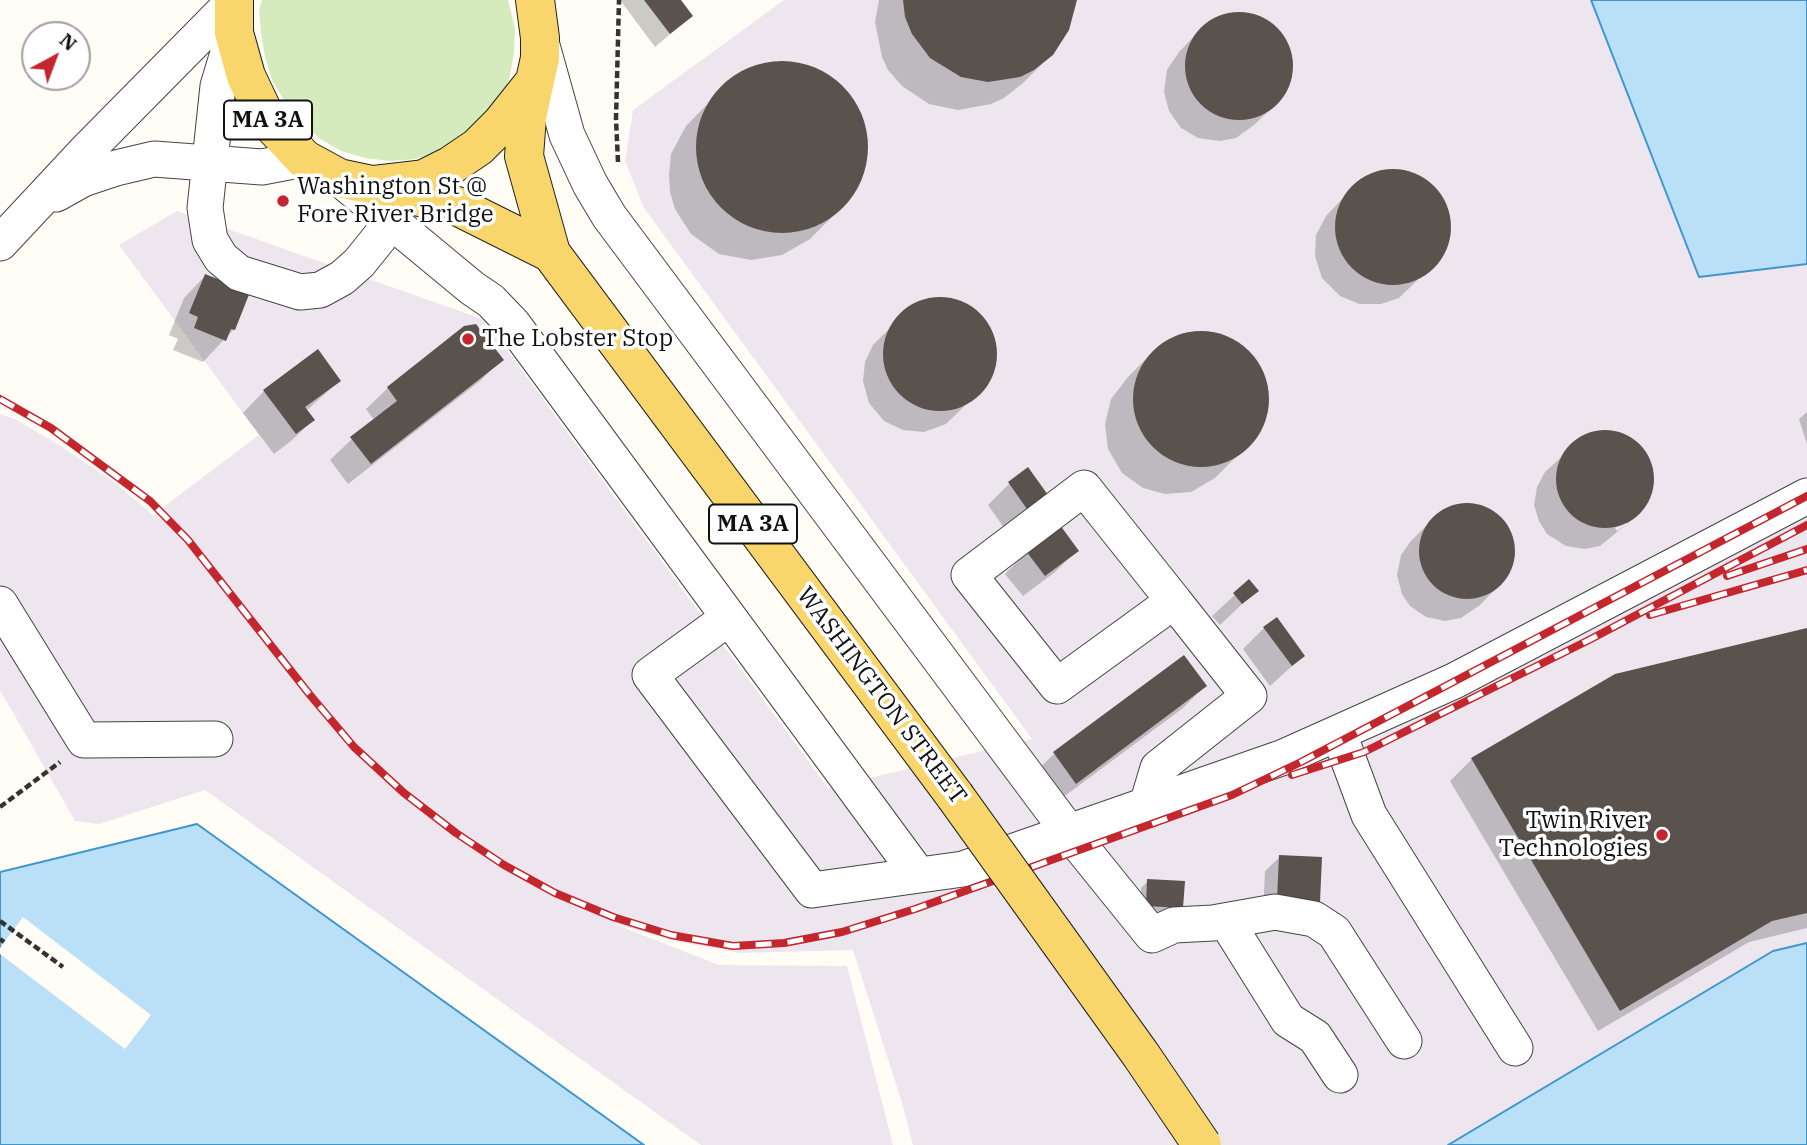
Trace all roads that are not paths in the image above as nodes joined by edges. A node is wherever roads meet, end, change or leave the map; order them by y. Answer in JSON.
{"nodes":[{"id":1,"x":534,"y":0,"type":"edge"},
{"id":2,"x":234,"y":11,"type":"edge"},
{"id":3,"x":540,"y":38,"type":"junction"},
{"id":4,"x":536,"y":80,"type":"junction"},
{"id":5,"x":304,"y":159,"type":"junction"},
{"id":6,"x":209,"y":162,"type":"junction"},
{"id":7,"x":355,"y":182,"type":"junction"},
{"id":8,"x":32,"y":208,"type":"junction"},
{"id":9,"x":392,"y":222,"type":"junction"},
{"id":10,"x":0,"y":243,"type":"edge"},
{"id":11,"x":551,"y":253,"type":"junction"},
{"id":12,"x":1807,"y":496,"type":"edge"},
{"id":13,"x":1174,"y":601,"type":"junction"},
{"id":14,"x":0,"y":604,"type":"edge"},
{"id":15,"x":727,"y":619,"type":"junction"},
{"id":16,"x":1339,"y":734,"type":"junction"},
{"id":17,"x":215,"y":739,"type":"dead end"},
{"id":18,"x":1147,"y":805,"type":"junction"},
{"id":19,"x":1068,"y":831,"type":"junction"},
{"id":20,"x":917,"y":873,"type":"junction"},
{"id":21,"x":1226,"y":921,"type":"junction"},
{"id":22,"x":1404,"y":1041,"type":"dead end"},
{"id":23,"x":1515,"y":1048,"type":"dead end"},
{"id":24,"x":1340,"y":1075,"type":"dead end"},
{"id":25,"x":1202,"y":1145,"type":"edge"}],
"edges":[{"from":1,"to":3,"type":"main road","number":"MA 3A"},
{"from":2,"to":5,"type":"main road","number":"MA 3A"},
{"from":2,"to":6,"type":"street"},
{"from":2,"to":8,"type":"street"},
{"from":3,"to":4,"type":"main road","number":"MA 3A"},
{"from":3,"to":19,"type":"street"},
{"from":4,"to":7,"type":"main road"},
{"from":4,"to":11,"type":"main road","name":"WASHINGTON STREET","number":"MA 3A"},
{"from":5,"to":6,"type":"street"},
{"from":5,"to":7,"type":"main road","number":"MA 3A"},
{"from":6,"to":8,"type":"street"},
{"from":6,"to":9,"type":"street"},
{"from":7,"to":9,"type":"street"},
{"from":7,"to":11,"type":"main road","name":"WASHINGTON STREET","number":"MA 3A"},
{"from":8,"to":10,"type":"street"},
{"from":9,"to":15,"type":"street"},
{"from":11,"to":25,"type":"main road","name":"WASHINGTON STREET","number":"MA 3A","bridge":true},
{"from":12,"to":16,"type":"street"},
{"from":13,"to":13,"type":"street"},
{"from":13,"to":18,"type":"street"},
{"from":14,"to":17,"type":"street"},
{"from":15,"to":20,"type":"street"},
{"from":15,"to":20,"type":"street"},
{"from":16,"to":18,"type":"street"},
{"from":16,"to":23,"type":"street"},
{"from":18,"to":19,"type":"street"},
{"from":19,"to":20,"type":"street"},
{"from":19,"to":21,"type":"street"},
{"from":21,"to":22,"type":"street"},
{"from":21,"to":24,"type":"street"}]}
